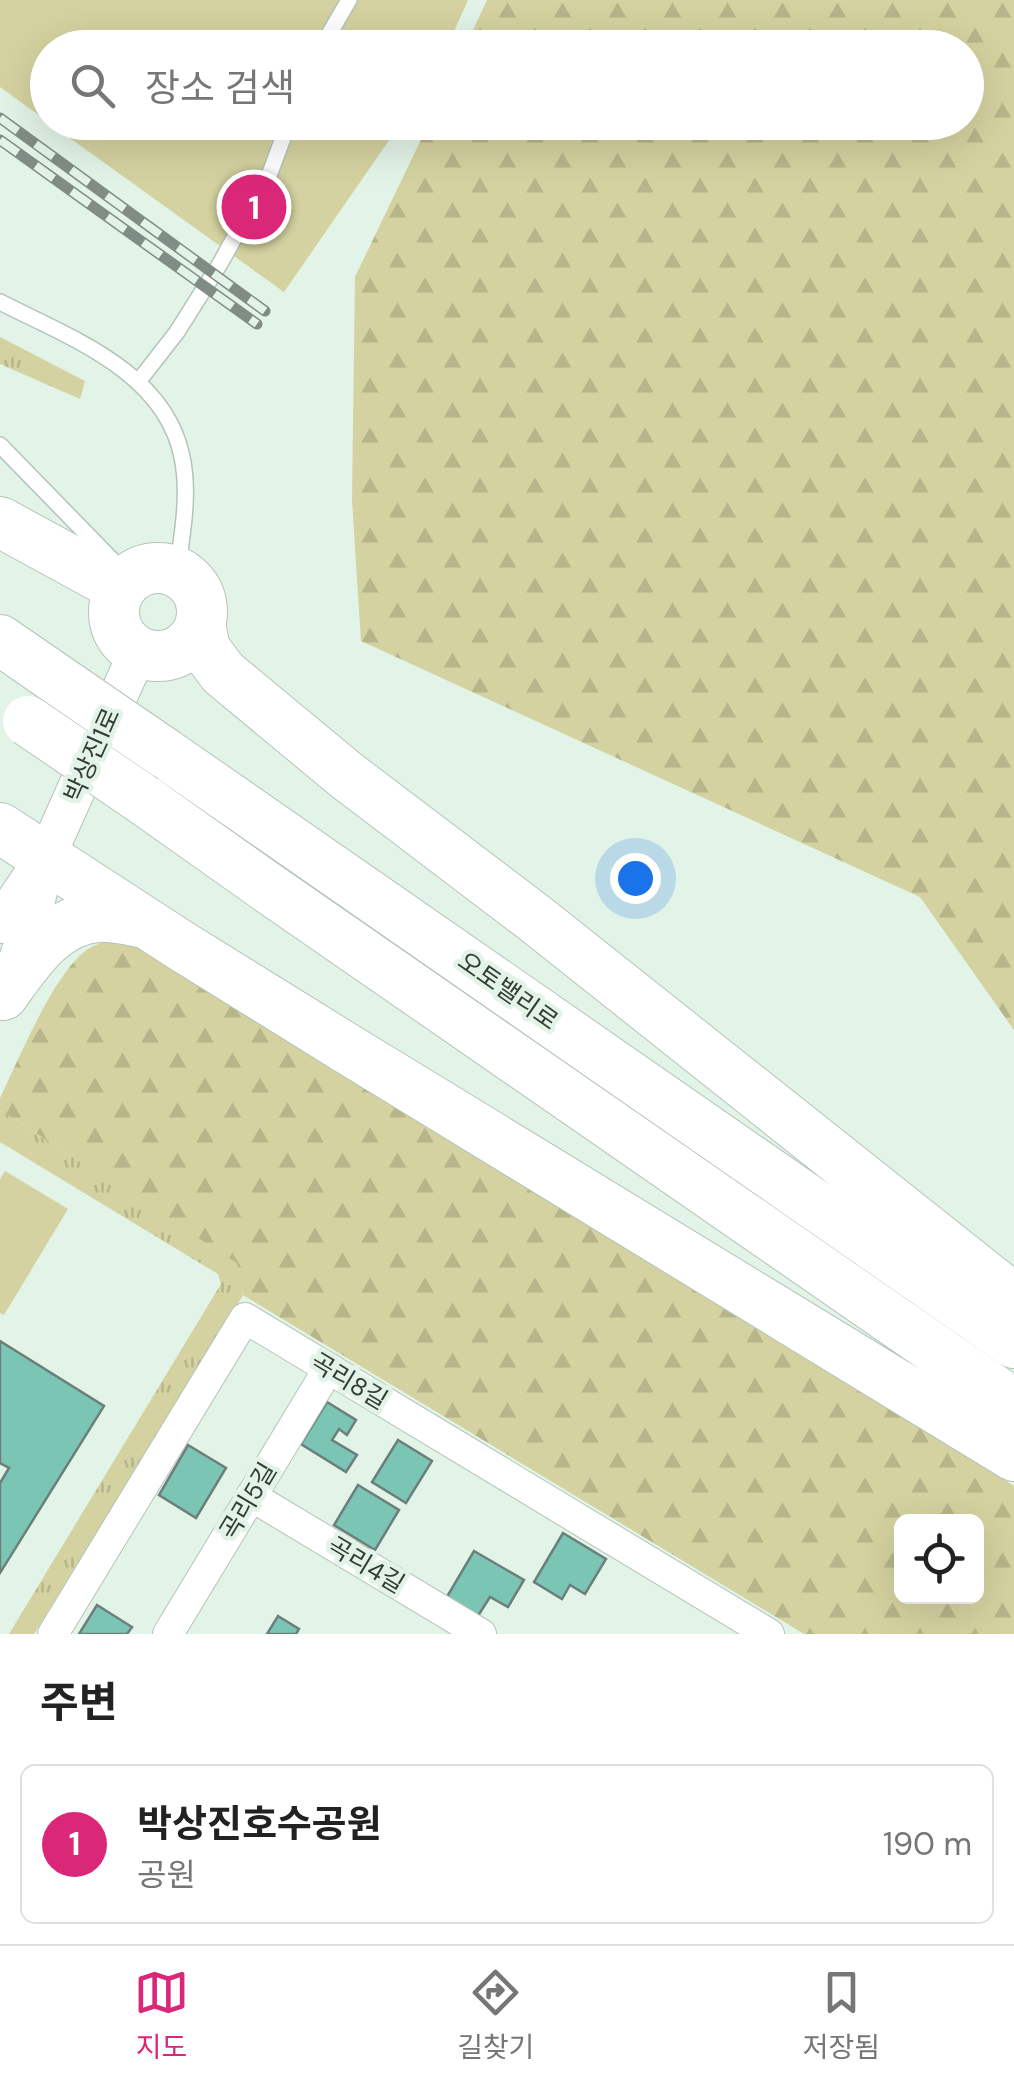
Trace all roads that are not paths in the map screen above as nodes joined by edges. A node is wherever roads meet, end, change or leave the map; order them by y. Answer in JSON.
{"nodes":[{"id":1,"x":348,"y":0,"type":"edge"},
{"id":2,"x":331,"y":30,"type":"edge"},
{"id":3,"x":282,"y":140,"type":"edge"},
{"id":4,"x":0,"y":302,"type":"edge"},
{"id":5,"x":138,"y":382,"type":"junction"},
{"id":6,"x":0,"y":444,"type":"edge"},
{"id":7,"x":0,"y":522,"type":"edge"},
{"id":8,"x":70,"y":542,"type":"junction"},
{"id":9,"x":142,"y":579,"type":"junction"},
{"id":10,"x":200,"y":626,"type":"junction"},
{"id":11,"x":0,"y":640,"type":"edge"},
{"id":12,"x":138,"y":652,"type":"junction"},
{"id":13,"x":14,"y":711,"type":"edge"},
{"id":14,"x":0,"y":828,"type":"edge"},
{"id":15,"x":46,"y":858,"type":"junction"},
{"id":16,"x":145,"y":923,"type":"junction"},
{"id":17,"x":0,"y":924,"type":"edge"},
{"id":18,"x":2,"y":999,"type":"edge"},
{"id":19,"x":1014,"y":1299,"type":"edge"},
{"id":20,"x":1014,"y":1343,"type":"edge"},
{"id":21,"x":328,"y":1368,"type":"junction"},
{"id":22,"x":1014,"y":1404,"type":"edge"},
{"id":23,"x":1014,"y":1456,"type":"edge"},
{"id":24,"x":251,"y":1496,"type":"junction"},
{"id":25,"x":179,"y":1630,"type":"edge"},
{"id":26,"x":765,"y":1633,"type":"edge"},
{"id":27,"x":53,"y":1634,"type":"edge"},
{"id":28,"x":481,"y":1634,"type":"edge"}],
"edges":[{"from":1,"to":2,"type":"lane"},
{"from":3,"to":5,"type":"lane"},
{"from":4,"to":5,"type":"lane"},
{"from":5,"to":9,"type":"lane"},
{"from":6,"to":8,"type":"lane"},
{"from":7,"to":8,"type":"highway"},
{"from":8,"to":9,"type":"highway"},
{"from":9,"to":10,"type":"highway"},
{"from":9,"to":12,"type":"highway"},
{"from":10,"to":12,"type":"highway"},
{"from":10,"to":19,"type":"highway"},
{"from":11,"to":20,"type":"highway","name":"오토밸리로","bridge":true},
{"from":12,"to":15,"type":"street","name":"박상진1로"},
{"from":13,"to":22,"type":"highway","name":"오토밸리로","bridge":true},
{"from":14,"to":15,"type":"highway"},
{"from":15,"to":16,"type":"highway"},
{"from":15,"to":17,"type":"street","name":"박상진1로"},
{"from":15,"to":18,"type":"street","name":"박상진1로"},
{"from":16,"to":18,"type":"highway"},
{"from":16,"to":23,"type":"highway"},
{"from":21,"to":24,"type":"street","name":"곡리5길"},
{"from":21,"to":26,"type":"street","name":"곡리8길"},
{"from":21,"to":27,"type":"street","name":"곡리8길"},
{"from":24,"to":25,"type":"street","name":"곡리5길"},
{"from":24,"to":28,"type":"street","name":"곡리4길"}]}
